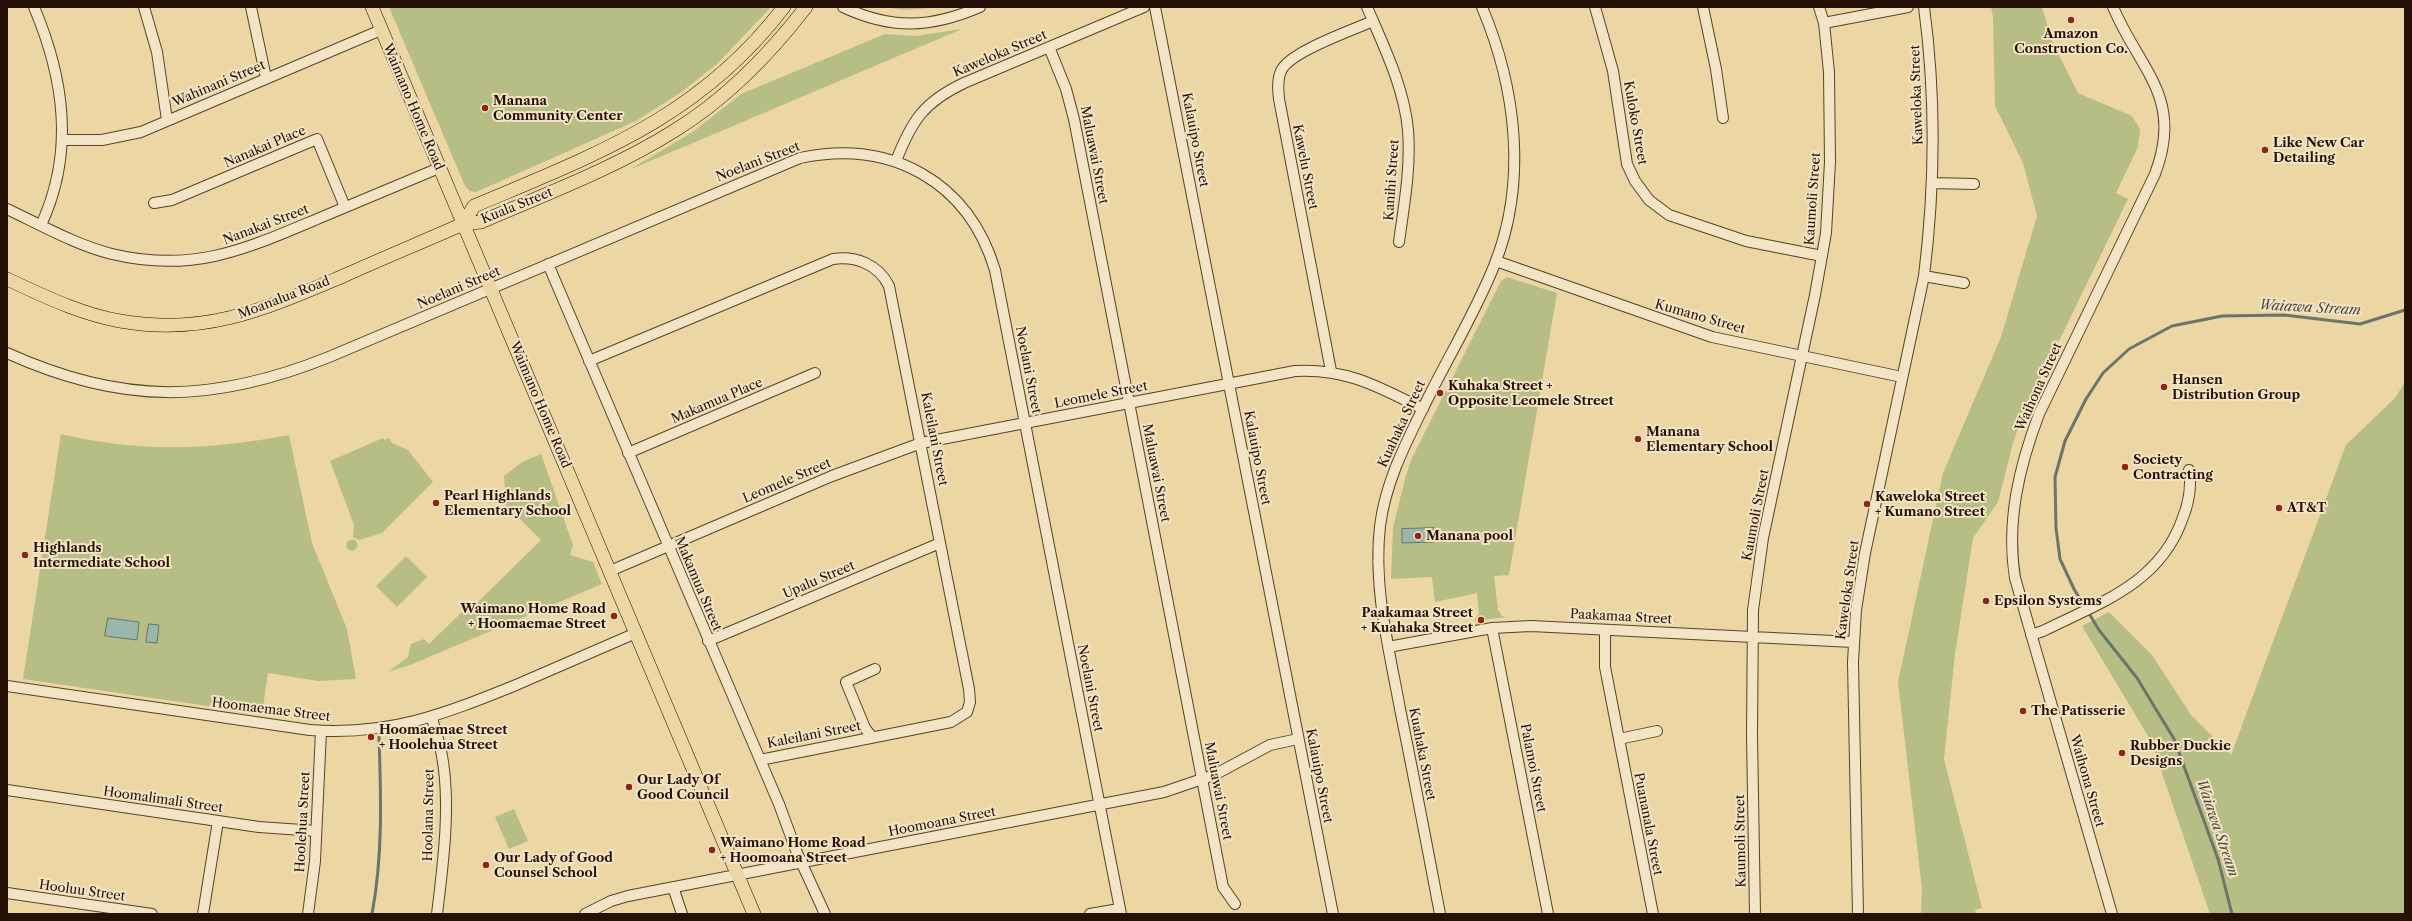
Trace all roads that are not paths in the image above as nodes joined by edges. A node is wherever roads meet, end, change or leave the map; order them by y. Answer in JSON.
{"nodes":[{"id":1,"x":34,"y":7,"type":"edge"},
{"id":2,"x":144,"y":7,"type":"edge"},
{"id":3,"x":251,"y":7,"type":"edge"},
{"id":4,"x":372,"y":7,"type":"edge"},
{"id":5,"x":784,"y":7,"type":"edge"},
{"id":6,"x":806,"y":7,"type":"edge"},
{"id":7,"x":843,"y":7,"type":"edge"},
{"id":8,"x":980,"y":7,"type":"edge"},
{"id":9,"x":1144,"y":7,"type":"edge"},
{"id":10,"x":1155,"y":7,"type":"edge"},
{"id":11,"x":1367,"y":7,"type":"edge"},
{"id":12,"x":1482,"y":7,"type":"edge"},
{"id":13,"x":1595,"y":7,"type":"edge"},
{"id":14,"x":1703,"y":7,"type":"edge"},
{"id":15,"x":1820,"y":7,"type":"edge"},
{"id":16,"x":1908,"y":7,"type":"edge"},
{"id":17,"x":1924,"y":7,"type":"edge"},
{"id":18,"x":2113,"y":7,"type":"edge"},
{"id":19,"x":1373,"y":21,"type":"junction"},
{"id":20,"x":1824,"y":23,"type":"junction"},
{"id":21,"x":381,"y":30,"type":"junction"},
{"id":22,"x":1049,"y":47,"type":"junction"},
{"id":23,"x":266,"y":78,"type":"junction"},
{"id":24,"x":1723,"y":118,"type":"dead end"},
{"id":25,"x":167,"y":120,"type":"junction"},
{"id":26,"x":62,"y":140,"type":"junction"},
{"id":27,"x":896,"y":161,"type":"junction"},
{"id":28,"x":439,"y":168,"type":"junction"},
{"id":29,"x":1932,"y":183,"type":"junction"},
{"id":30,"x":1974,"y":184,"type":"dead end"},
{"id":31,"x":154,"y":203,"type":"dead end"},
{"id":32,"x":345,"y":207,"type":"junction"},
{"id":33,"x":7,"y":209,"type":"edge"},
{"id":34,"x":463,"y":224,"type":"junction"},
{"id":35,"x":41,"y":225,"type":"junction"},
{"id":36,"x":1399,"y":242,"type":"dead end"},
{"id":37,"x":1822,"y":256,"type":"junction"},
{"id":38,"x":1496,"y":261,"type":"junction"},
{"id":39,"x":548,"y":264,"type":"junction"},
{"id":40,"x":1924,"y":276,"type":"junction"},
{"id":41,"x":7,"y":279,"type":"edge"},
{"id":42,"x":1964,"y":283,"type":"dead end"},
{"id":43,"x":490,"y":288,"type":"junction"},
{"id":44,"x":7,"y":353,"type":"edge"},
{"id":45,"x":1802,"y":357,"type":"junction"},
{"id":46,"x":589,"y":361,"type":"junction"},
{"id":47,"x":1331,"y":371,"type":"junction"},
{"id":48,"x":815,"y":373,"type":"dead end"},
{"id":49,"x":1902,"y":377,"type":"junction"},
{"id":50,"x":1229,"y":383,"type":"junction"},
{"id":51,"x":1129,"y":402,"type":"junction"},
{"id":52,"x":1423,"y":409,"type":"junction"},
{"id":53,"x":1025,"y":423,"type":"junction"},
{"id":54,"x":921,"y":443,"type":"junction"},
{"id":55,"x":628,"y":453,"type":"junction"},
{"id":56,"x":2189,"y":470,"type":"dead end"},
{"id":57,"x":940,"y":543,"type":"junction"},
{"id":58,"x":668,"y":546,"type":"junction"},
{"id":59,"x":610,"y":571,"type":"junction"},
{"id":60,"x":1492,"y":628,"type":"junction"},
{"id":61,"x":1605,"y":630,"type":"junction"},
{"id":62,"x":636,"y":633,"type":"junction"},
{"id":63,"x":2032,"y":635,"type":"junction"},
{"id":64,"x":1752,"y":637,"type":"junction"},
{"id":65,"x":708,"y":641,"type":"junction"},
{"id":66,"x":1853,"y":642,"type":"junction"},
{"id":67,"x":1388,"y":647,"type":"junction"},
{"id":68,"x":875,"y":669,"type":"dead end"},
{"id":69,"x":7,"y":686,"type":"edge"},
{"id":70,"x":432,"y":718,"type":"junction"},
{"id":71,"x":321,"y":731,"type":"junction"},
{"id":72,"x":1657,"y":731,"type":"dead end"},
{"id":73,"x":872,"y":737,"type":"junction"},
{"id":74,"x":1298,"y":739,"type":"junction"},
{"id":75,"x":1619,"y":739,"type":"junction"},
{"id":76,"x":760,"y":760,"type":"junction"},
{"id":77,"x":1202,"y":780,"type":"junction"},
{"id":78,"x":7,"y":790,"type":"edge"},
{"id":79,"x":1099,"y":804,"type":"junction"},
{"id":80,"x":218,"y":821,"type":"junction"},
{"id":81,"x":316,"y":831,"type":"junction"},
{"id":82,"x":802,"y":863,"type":"junction"},
{"id":83,"x":737,"y":875,"type":"junction"},
{"id":84,"x":672,"y":887,"type":"junction"},
{"id":85,"x":7,"y":893,"type":"edge"},
{"id":86,"x":1235,"y":904,"type":"dead end"},
{"id":87,"x":1120,"y":911,"type":"edge"},
{"id":88,"x":152,"y":914,"type":"edge"},
{"id":89,"x":203,"y":914,"type":"edge"},
{"id":90,"x":308,"y":914,"type":"edge"},
{"id":91,"x":437,"y":914,"type":"edge"},
{"id":92,"x":585,"y":914,"type":"edge"},
{"id":93,"x":682,"y":914,"type":"edge"},
{"id":94,"x":754,"y":914,"type":"edge"},
{"id":95,"x":825,"y":914,"type":"edge"},
{"id":96,"x":1090,"y":914,"type":"edge"},
{"id":97,"x":1333,"y":914,"type":"edge"},
{"id":98,"x":1440,"y":914,"type":"edge"},
{"id":99,"x":1548,"y":914,"type":"edge"},
{"id":100,"x":1653,"y":914,"type":"edge"},
{"id":101,"x":1755,"y":914,"type":"edge"},
{"id":102,"x":1858,"y":914,"type":"edge"},
{"id":103,"x":2112,"y":914,"type":"edge"}],
"edges":[{"from":1,"to":26,"type":"street"},
{"from":2,"to":25,"type":"street"},
{"from":3,"to":23,"type":"street"},
{"from":4,"to":21,"type":"main road","name":"Waimano Home Road"},
{"from":5,"to":34,"type":"main road","name":"Kuala Street"},
{"from":6,"to":34,"type":"main road","name":"Kuala Street"},
{"from":7,"to":8,"type":"street"},
{"from":9,"to":22,"type":"street","name":"Kaweloka Street"},
{"from":10,"to":50,"type":"street","name":"Kalauipo Street"},
{"from":11,"to":19,"type":"street","name":"Kanihi Street"},
{"from":12,"to":38,"type":"street","name":"Kuahaka Street"},
{"from":13,"to":37,"type":"street","name":"Kuloko Street"},
{"from":14,"to":24,"type":"street"},
{"from":15,"to":20,"type":"street","name":"Kaumoli Street"},
{"from":16,"to":20,"type":"street"},
{"from":17,"to":29,"type":"street","name":"Kaweloka Street"},
{"from":18,"to":63,"type":"street","name":"Waihona Street"},
{"from":19,"to":36,"type":"street","name":"Kanihi Street"},
{"from":19,"to":47,"type":"street","name":"Kawelu Street"},
{"from":20,"to":37,"type":"street","name":"Kaumoli Street"},
{"from":21,"to":23,"type":"street","name":"Wahinani Street"},
{"from":21,"to":28,"type":"main road","name":"Waimano Home Road"},
{"from":22,"to":27,"type":"street","name":"Kaweloka Street"},
{"from":22,"to":51,"type":"street","name":"Maluawai Street"},
{"from":23,"to":25,"type":"street","name":"Wahinani Street"},
{"from":25,"to":26,"type":"street","name":"Wahinani Street"},
{"from":26,"to":35,"type":"street"},
{"from":27,"to":39,"type":"street","name":"Noelani Street"},
{"from":27,"to":53,"type":"street","name":"Noelani Street"},
{"from":28,"to":32,"type":"street","name":"Nanakai Street"},
{"from":28,"to":34,"type":"main road","name":"Waimano Home Road"},
{"from":29,"to":30,"type":"street"},
{"from":29,"to":40,"type":"street","name":"Kaweloka Street"},
{"from":31,"to":32,"type":"street","name":"Nanakai Place"},
{"from":32,"to":35,"type":"street","name":"Nanakai Street"},
{"from":33,"to":35,"type":"street","name":"Nanakai Street"},
{"from":34,"to":41,"type":"main road","name":"Moanalua Road"},
{"from":34,"to":43,"type":"main road","name":"Waimano Home Road"},
{"from":37,"to":45,"type":"street","name":"Kaumoli Street"},
{"from":38,"to":45,"type":"street","name":"Kumano Street"},
{"from":38,"to":52,"type":"street","name":"Kuahaka Street"},
{"from":39,"to":43,"type":"street","name":"Noelani Street"},
{"from":39,"to":46,"type":"street","name":"Makamua Street"},
{"from":40,"to":42,"type":"street"},
{"from":40,"to":49,"type":"street","name":"Kaweloka Street"},
{"from":43,"to":44,"type":"street","name":"Noelani Street"},
{"from":43,"to":59,"type":"main road","name":"Waimano Home Road"},
{"from":45,"to":49,"type":"street","name":"Kumano Street"},
{"from":45,"to":64,"type":"street","name":"Kaumoli Street"},
{"from":46,"to":54,"type":"street","name":"Kaleilani Street"},
{"from":46,"to":55,"type":"street","name":"Makamua Street"},
{"from":47,"to":50,"type":"street","name":"Leomele Street"},
{"from":47,"to":52,"type":"street","name":"Leomele Street"},
{"from":48,"to":55,"type":"street","name":"Makamua Place"},
{"from":49,"to":66,"type":"street","name":"Kaweloka Street"},
{"from":50,"to":51,"type":"street","name":"Leomele Street"},
{"from":50,"to":74,"type":"street","name":"Kalauipo Street"},
{"from":51,"to":53,"type":"street","name":"Leomele Street"},
{"from":51,"to":77,"type":"street","name":"Maluawai Street"},
{"from":52,"to":67,"type":"street","name":"Kuahaka Street"},
{"from":53,"to":54,"type":"street","name":"Leomele Street"},
{"from":53,"to":79,"type":"street","name":"Noelani Street"},
{"from":54,"to":57,"type":"street","name":"Kaleilani Street"},
{"from":54,"to":58,"type":"street","name":"Leomele Street"},
{"from":55,"to":58,"type":"street","name":"Makamua Street"},
{"from":56,"to":63,"type":"street"},
{"from":57,"to":65,"type":"street","name":"Upalu Street"},
{"from":57,"to":73,"type":"street","name":"Kaleilani Street"},
{"from":58,"to":59,"type":"street","name":"Leomele Street"},
{"from":58,"to":65,"type":"street","name":"Makamua Street"},
{"from":59,"to":62,"type":"main road","name":"Waimano Home Road"},
{"from":60,"to":61,"type":"street","name":"Paakamaa Street"},
{"from":60,"to":67,"type":"street","name":"Paakamaa Street"},
{"from":60,"to":99,"type":"street","name":"Palamoi Street"},
{"from":61,"to":64,"type":"street","name":"Paakamaa Street"},
{"from":61,"to":75,"type":"street","name":"Puananala Street"},
{"from":62,"to":70,"type":"street","name":"Hoomaemae Street"},
{"from":62,"to":83,"type":"main road","name":"Waimano Home Road"},
{"from":63,"to":103,"type":"street","name":"Waihona Street"},
{"from":64,"to":66,"type":"street","name":"Paakamaa Street"},
{"from":64,"to":101,"type":"street","name":"Kaumoli Street"},
{"from":65,"to":76,"type":"street","name":"Makamua Street"},
{"from":66,"to":102,"type":"street","name":"Kaweloka Street"},
{"from":67,"to":98,"type":"street","name":"Kuahaka Street"},
{"from":68,"to":73,"type":"street"},
{"from":69,"to":71,"type":"street","name":"Hoomaemae Street"},
{"from":70,"to":71,"type":"street","name":"Hoomaemae Street"},
{"from":70,"to":91,"type":"street","name":"Hoolana Street"},
{"from":71,"to":81,"type":"street","name":"Hoolehua Street"},
{"from":72,"to":75,"type":"street"},
{"from":73,"to":76,"type":"street","name":"Kaleilani Street"},
{"from":74,"to":77,"type":"street","name":"Hoomoana Street"},
{"from":74,"to":97,"type":"street","name":"Kalauipo Street"},
{"from":75,"to":100,"type":"street","name":"Puananala Street"},
{"from":76,"to":82,"type":"street","name":"Makamua Street"},
{"from":77,"to":79,"type":"street","name":"Hoomoana Street"},
{"from":77,"to":86,"type":"street","name":"Maluawai Street"},
{"from":78,"to":80,"type":"street","name":"Hoomalimali Street"},
{"from":79,"to":82,"type":"street","name":"Hoomoana Street"},
{"from":79,"to":87,"type":"street","name":"Noelani Street"},
{"from":80,"to":81,"type":"street","name":"Hoomalimali Street"},
{"from":80,"to":89,"type":"street"},
{"from":81,"to":90,"type":"street","name":"Hoolehua Street"},
{"from":82,"to":83,"type":"street","name":"Hoomoana Street"},
{"from":82,"to":95,"type":"street","name":"Makamua Street"},
{"from":83,"to":84,"type":"street","name":"Hoomoana Street"},
{"from":83,"to":94,"type":"main road","name":"Waimano Home Road"},
{"from":84,"to":92,"type":"street","name":"Hoomoana Street"},
{"from":84,"to":93,"type":"street"},
{"from":85,"to":88,"type":"street","name":"Hooluu Street"},
{"from":87,"to":96,"type":"street"}]}
